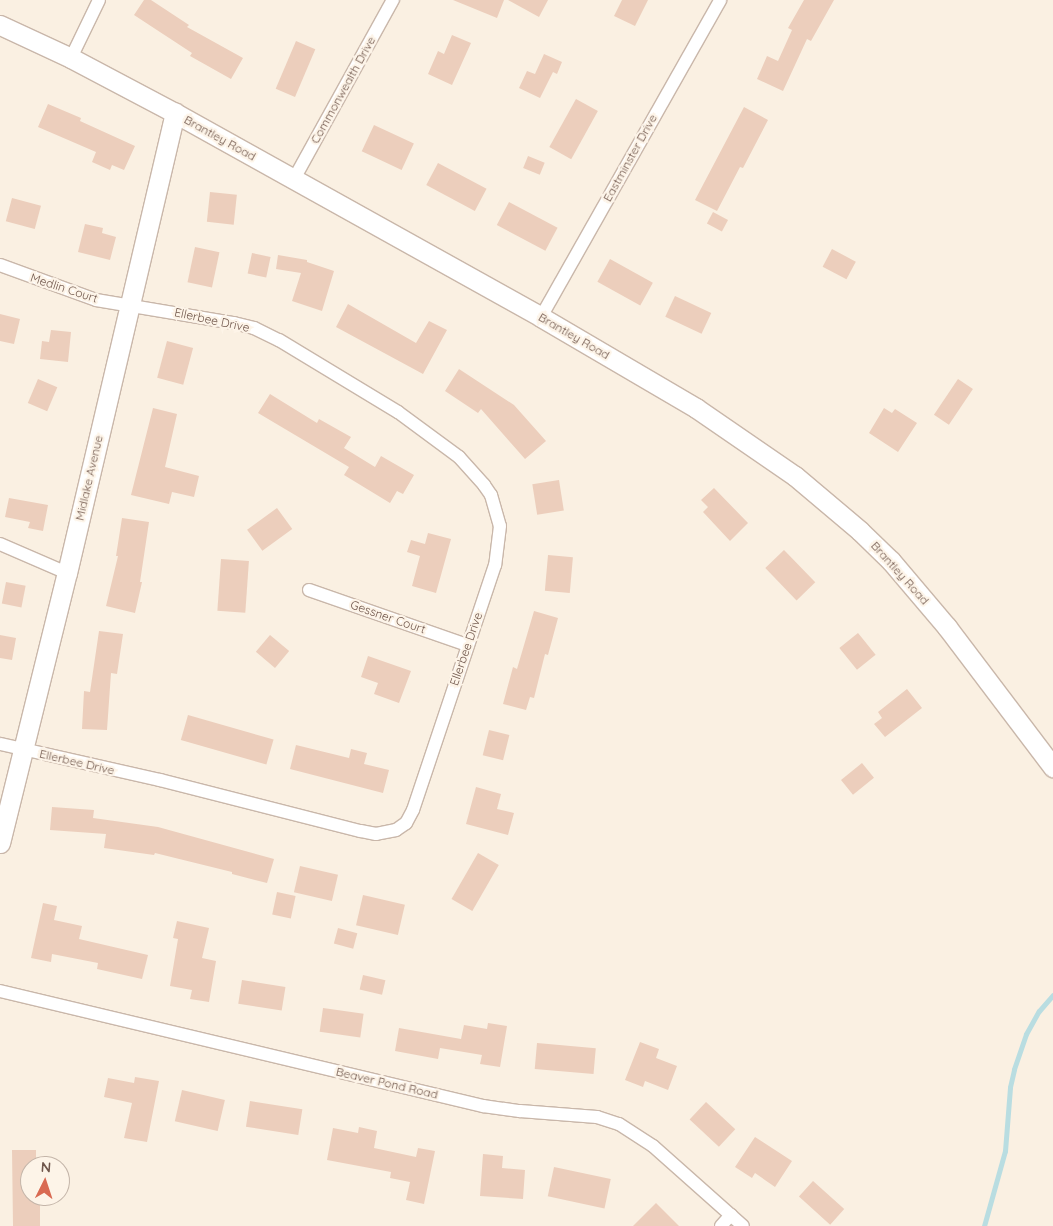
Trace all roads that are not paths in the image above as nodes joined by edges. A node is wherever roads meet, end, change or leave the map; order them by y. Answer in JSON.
{"nodes":[{"id":1,"x":99,"y":0,"type":"edge"},
{"id":2,"x":393,"y":0,"type":"edge"},
{"id":3,"x":720,"y":0,"type":"edge"},
{"id":4,"x":0,"y":26,"type":"edge"},
{"id":5,"x":71,"y":58,"type":"junction"},
{"id":6,"x":175,"y":113,"type":"junction"},
{"id":7,"x":294,"y":179,"type":"junction"},
{"id":8,"x":0,"y":265,"type":"edge"},
{"id":9,"x":130,"y":305,"type":"junction"},
{"id":10,"x":540,"y":317,"type":"junction"},
{"id":11,"x":0,"y":544,"type":"edge"},
{"id":12,"x":67,"y":572,"type":"junction"},
{"id":13,"x":309,"y":590,"type":"dead end"},
{"id":14,"x":467,"y":645,"type":"junction"},
{"id":15,"x":0,"y":744,"type":"edge"},
{"id":16,"x":24,"y":750,"type":"junction"},
{"id":17,"x":1053,"y":767,"type":"edge"},
{"id":18,"x":0,"y":842,"type":"edge"},
{"id":19,"x":0,"y":991,"type":"edge"},
{"id":20,"x":731,"y":1215,"type":"junction"},
{"id":21,"x":721,"y":1226,"type":"edge"},
{"id":22,"x":743,"y":1226,"type":"edge"}],
"edges":[{"from":1,"to":5,"type":"street"},
{"from":2,"to":7,"type":"street","name":"Commonwealth Drive"},
{"from":3,"to":10,"type":"street","name":"Eastminster Drive"},
{"from":4,"to":5,"type":"street","name":"Brantley Road"},
{"from":5,"to":6,"type":"street","name":"Brantley Road"},
{"from":6,"to":7,"type":"street","name":"Brantley Road"},
{"from":6,"to":9,"type":"street","name":"Midlake Avenue"},
{"from":7,"to":10,"type":"street","name":"Brantley Road"},
{"from":8,"to":9,"type":"street","name":"Medlin Court"},
{"from":9,"to":12,"type":"street","name":"Midlake Avenue"},
{"from":9,"to":14,"type":"street","name":"Ellerbee Drive"},
{"from":10,"to":17,"type":"street","name":"Brantley Road"},
{"from":11,"to":12,"type":"street"},
{"from":12,"to":16,"type":"street","name":"Midlake Avenue"},
{"from":13,"to":14,"type":"street","name":"Gessner Court"},
{"from":14,"to":16,"type":"street","name":"Ellerbee Drive"},
{"from":15,"to":16,"type":"street","name":"Ellerbee Drive"},
{"from":16,"to":18,"type":"street","name":"Midlake Avenue"},
{"from":19,"to":20,"type":"street","name":"Beaver Pond Road"},
{"from":20,"to":21,"type":"street"},
{"from":20,"to":22,"type":"street","name":"Beaver Pond Road"}]}
